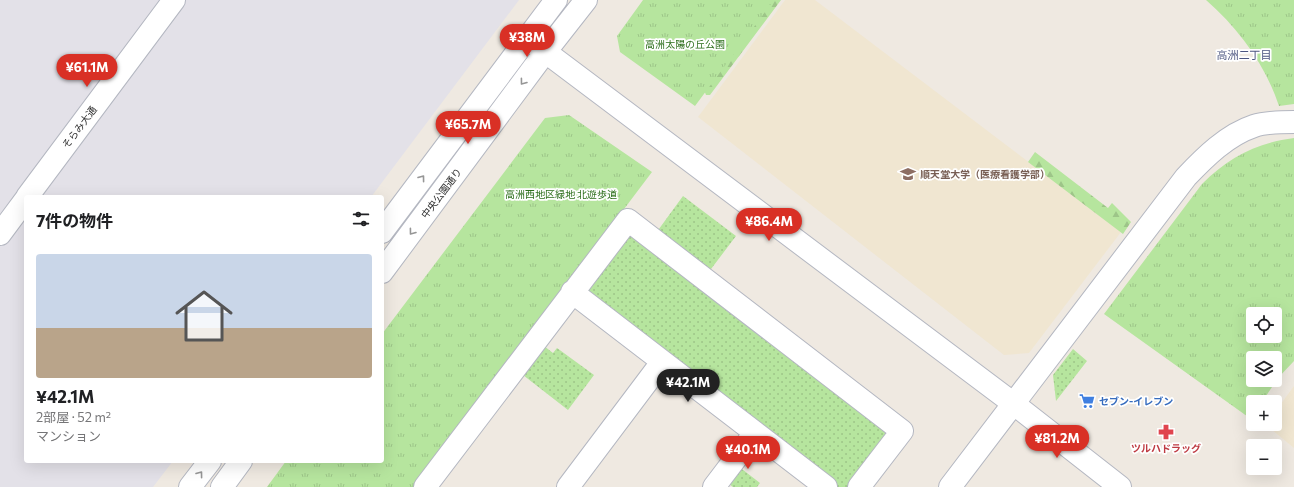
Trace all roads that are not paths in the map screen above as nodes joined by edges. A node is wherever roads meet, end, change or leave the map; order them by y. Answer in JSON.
{"nodes":[{"id":1,"x":174,"y":0,"type":"edge"},
{"id":2,"x":556,"y":0,"type":"edge"},
{"id":3,"x":586,"y":0,"type":"edge"},
{"id":4,"x":527,"y":38,"type":"junction"},
{"id":5,"x":546,"y":51,"type":"junction"},
{"id":6,"x":1294,"y":122,"type":"edge"},
{"id":7,"x":29,"y":195,"type":"edge"},
{"id":8,"x":24,"y":202,"type":"edge"},
{"id":9,"x":384,"y":229,"type":"edge"},
{"id":10,"x":0,"y":234,"type":"edge"},
{"id":11,"x":384,"y":269,"type":"edge"},
{"id":12,"x":572,"y":292,"type":"junction"},
{"id":13,"x":662,"y":362,"type":"junction"},
{"id":14,"x":1014,"y":404,"type":"junction"},
{"id":15,"x":755,"y":433,"type":"junction"},
{"id":16,"x":208,"y":463,"type":"edge"},
{"id":17,"x":240,"y":463,"type":"edge"},
{"id":18,"x":190,"y":487,"type":"edge"},
{"id":19,"x":222,"y":487,"type":"edge"},
{"id":20,"x":425,"y":487,"type":"edge"},
{"id":21,"x":568,"y":487,"type":"edge"},
{"id":22,"x":714,"y":487,"type":"edge"},
{"id":23,"x":826,"y":487,"type":"edge"},
{"id":24,"x":860,"y":487,"type":"edge"},
{"id":25,"x":950,"y":487,"type":"edge"},
{"id":26,"x":1120,"y":487,"type":"edge"}],
"edges":[{"from":1,"to":7,"type":"street","name":"そらみ大通"},
{"from":2,"to":4,"type":"street"},
{"from":3,"to":5,"type":"street","name":"中央公園通り"},
{"from":4,"to":5,"type":"street"},
{"from":9,"to":4,"type":"street","one_way":true},
{"from":5,"to":11,"type":"street","name":"中央公園通り","one_way":true},
{"from":5,"to":14,"type":"street"},
{"from":6,"to":14,"type":"street"},
{"from":8,"to":10,"type":"street","name":"そらみ大通"},
{"from":12,"to":13,"type":"street"},
{"from":12,"to":20,"type":"street"},
{"from":12,"to":24,"type":"street"},
{"from":13,"to":15,"type":"street"},
{"from":13,"to":21,"type":"street"},
{"from":14,"to":25,"type":"street"},
{"from":14,"to":26,"type":"street"},
{"from":15,"to":22,"type":"street"},
{"from":15,"to":23,"type":"street"},
{"from":18,"to":16,"type":"street","one_way":true},
{"from":17,"to":19,"type":"street"}]}
